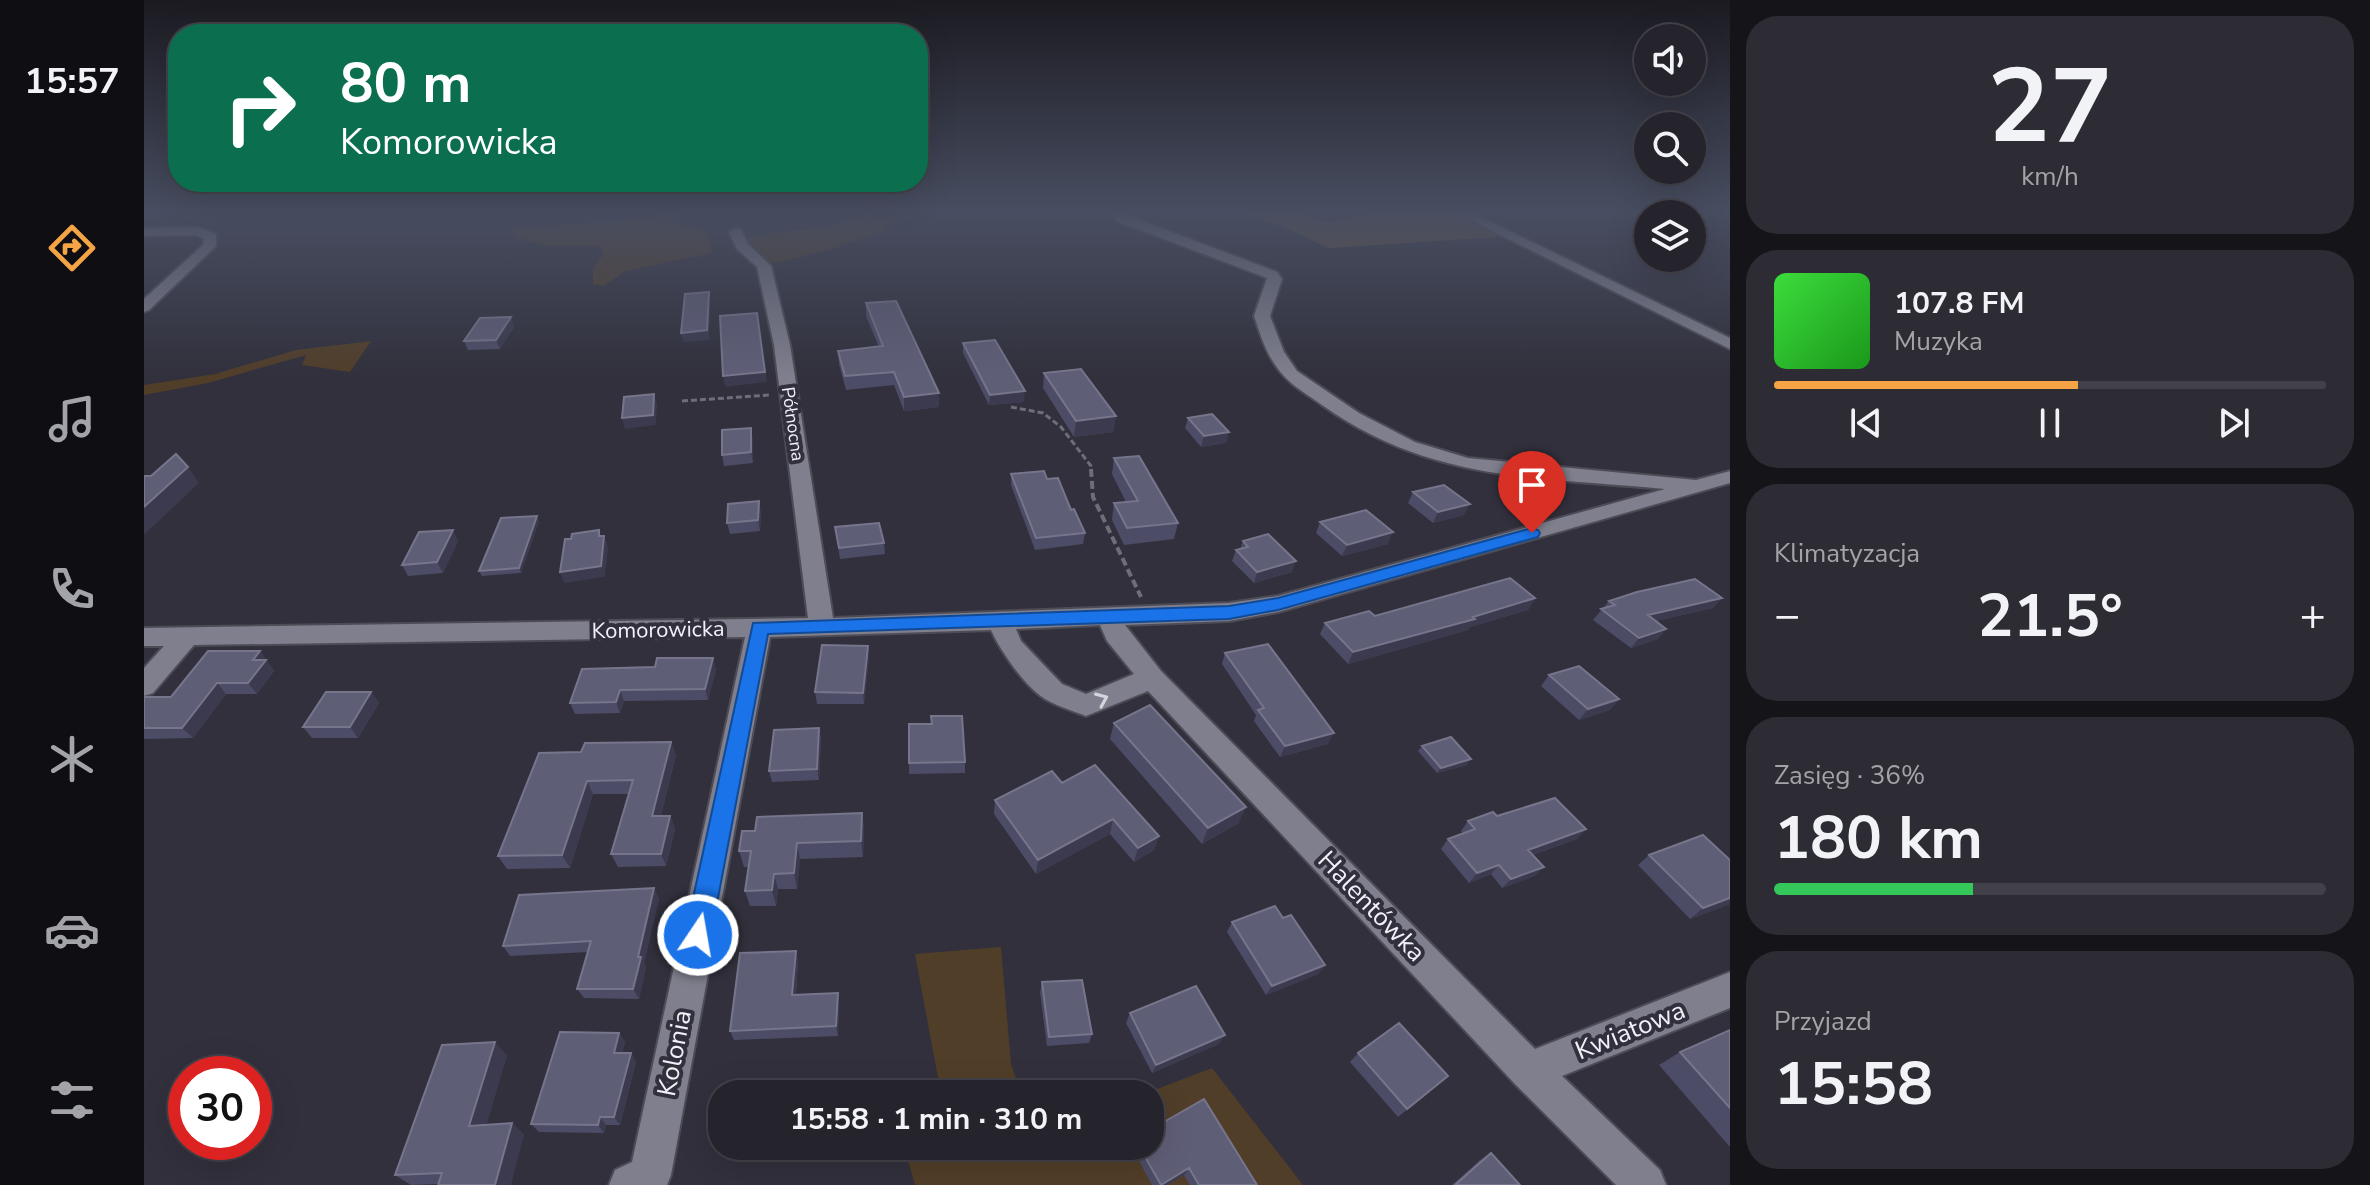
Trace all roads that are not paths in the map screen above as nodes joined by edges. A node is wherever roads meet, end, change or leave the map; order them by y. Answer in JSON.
{"nodes":[{"id":1,"x":187,"y":266,"type":"edge"},
{"id":2,"x":764,"y":266,"type":"edge"},
{"id":3,"x":1249,"y":266,"type":"edge"},
{"id":4,"x":1571,"y":266,"type":"edge"},
{"id":5,"x":144,"y":307,"type":"edge"},
{"id":6,"x":1730,"y":344,"type":"edge"},
{"id":7,"x":1730,"y":477,"type":"edge"},
{"id":8,"x":1701,"y":486,"type":"junction"},
{"id":9,"x":1110,"y":618,"type":"junction"},
{"id":10,"x":999,"y":619,"type":"junction"},
{"id":11,"x":822,"y":627,"type":"junction"},
{"id":12,"x":759,"y":628,"type":"junction"},
{"id":13,"x":188,"y":636,"type":"junction"},
{"id":14,"x":144,"y":637,"type":"edge"},
{"id":15,"x":1152,"y":678,"type":"junction"},
{"id":16,"x":144,"y":686,"type":"edge"},
{"id":17,"x":1730,"y":990,"type":"edge"},
{"id":18,"x":1529,"y":1070,"type":"junction"},
{"id":19,"x":630,"y":1185,"type":"edge"},
{"id":20,"x":1645,"y":1185,"type":"edge"}],
"edges":[{"from":1,"to":5,"type":"street"},
{"from":2,"to":11,"type":"street","name":"Północna"},
{"from":3,"to":8,"type":"street"},
{"from":4,"to":6,"type":"street"},
{"from":7,"to":8,"type":"street","name":"Komorowicka"},
{"from":8,"to":9,"type":"street","name":"Komorowicka"},
{"from":9,"to":10,"type":"street","name":"Komorowicka"},
{"from":9,"to":15,"type":"street","name":"Halentówka"},
{"from":10,"to":11,"type":"street","name":"Komorowicka"},
{"from":10,"to":15,"type":"street","one_way":true},
{"from":11,"to":12,"type":"street","name":"Komorowicka"},
{"from":12,"to":13,"type":"street","name":"Komorowicka"},
{"from":12,"to":19,"type":"street","name":"Kolonia"},
{"from":13,"to":14,"type":"street","name":"Komorowicka"},
{"from":13,"to":16,"type":"street"},
{"from":15,"to":18,"type":"street","name":"Halentówka"},
{"from":17,"to":18,"type":"street","name":"Kwiatowa"},
{"from":18,"to":20,"type":"street","name":"Halentówka"}]}
